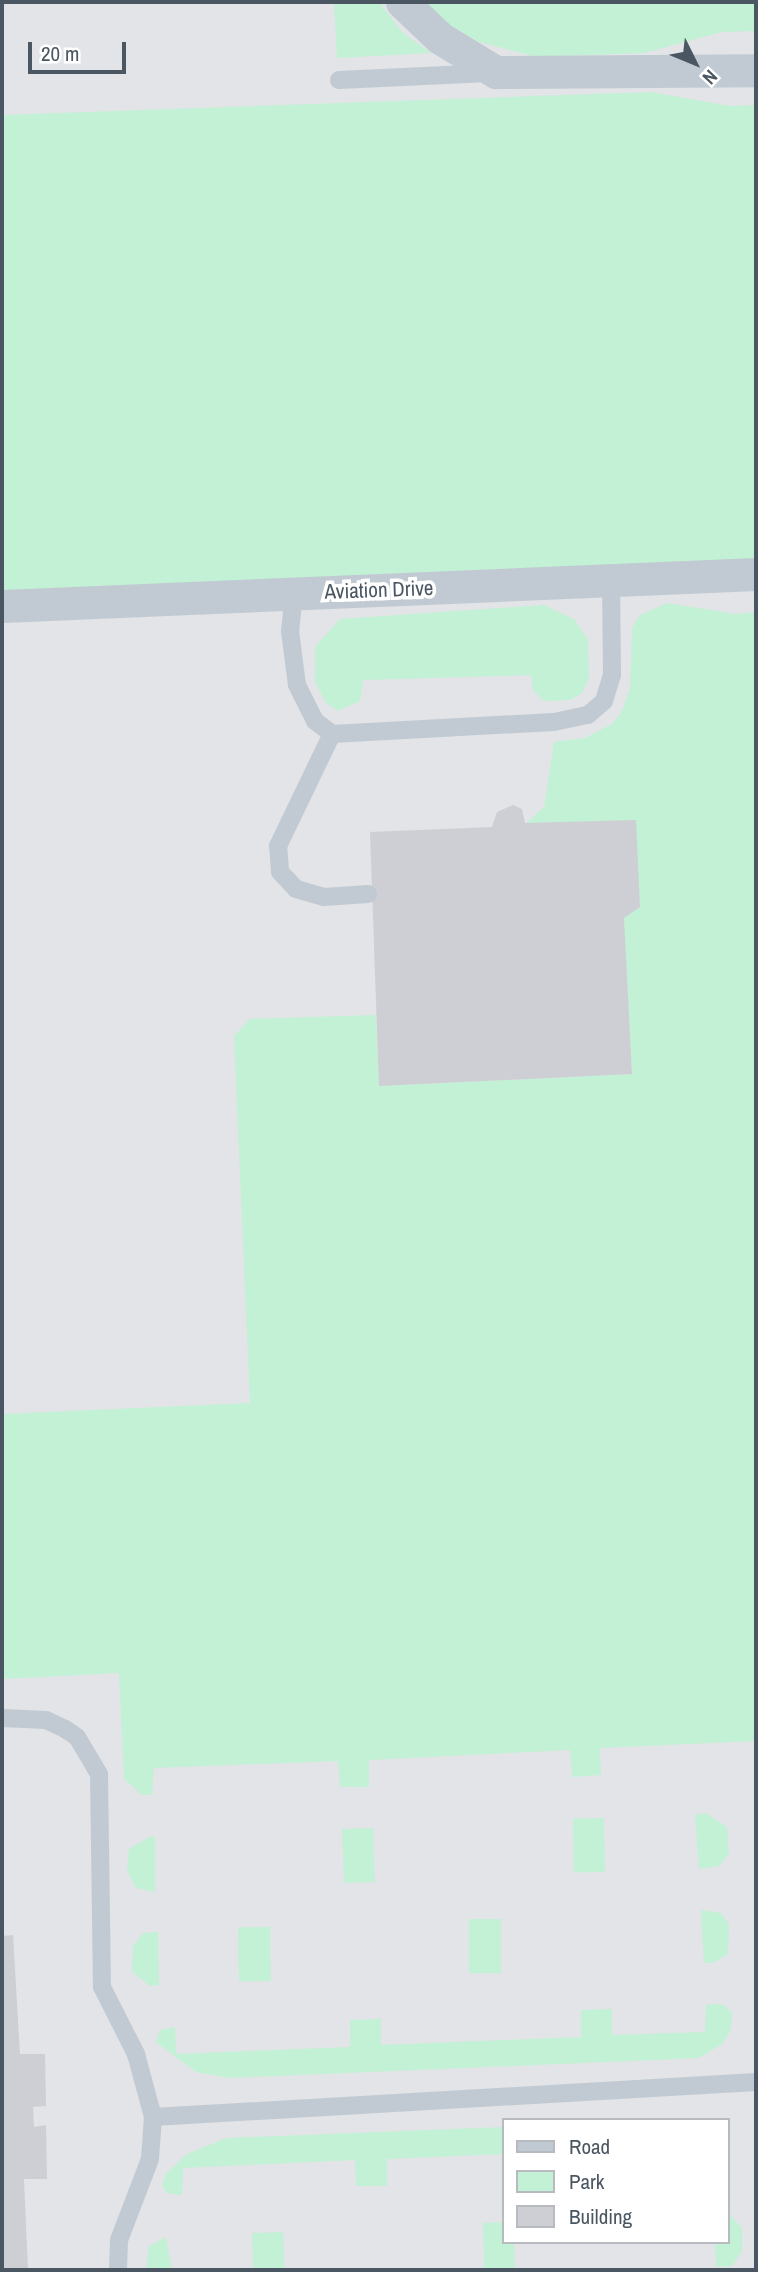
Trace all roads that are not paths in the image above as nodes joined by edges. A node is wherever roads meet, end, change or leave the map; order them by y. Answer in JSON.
{"nodes":[{"id":1,"x":402,"y":2,"type":"edge"},
{"id":2,"x":756,"y":70,"type":"edge"},
{"id":3,"x":496,"y":72,"type":"junction"},
{"id":4,"x":339,"y":80,"type":"dead end"},
{"id":5,"x":756,"y":575,"type":"edge"},
{"id":6,"x":611,"y":581,"type":"junction"},
{"id":7,"x":294,"y":594,"type":"junction"},
{"id":8,"x":2,"y":606,"type":"edge"},
{"id":9,"x":332,"y":734,"type":"junction"},
{"id":10,"x":368,"y":894,"type":"dead end"},
{"id":11,"x":2,"y":1718,"type":"edge"},
{"id":12,"x":756,"y":2083,"type":"edge"},
{"id":13,"x":153,"y":2117,"type":"junction"},
{"id":14,"x":118,"y":2270,"type":"edge"}],
"edges":[{"from":1,"to":3,"type":"street"},
{"from":2,"to":3,"type":"street"},
{"from":3,"to":4,"type":"lane"},
{"from":5,"to":6,"type":"street","name":"Aviation Drive"},
{"from":6,"to":7,"type":"street","name":"Aviation Drive"},
{"from":6,"to":9,"type":"lane"},
{"from":7,"to":8,"type":"street","name":"Aviation Drive"},
{"from":7,"to":9,"type":"lane"},
{"from":9,"to":10,"type":"lane"},
{"from":11,"to":13,"type":"lane"},
{"from":12,"to":13,"type":"lane"},
{"from":13,"to":14,"type":"lane"}]}
